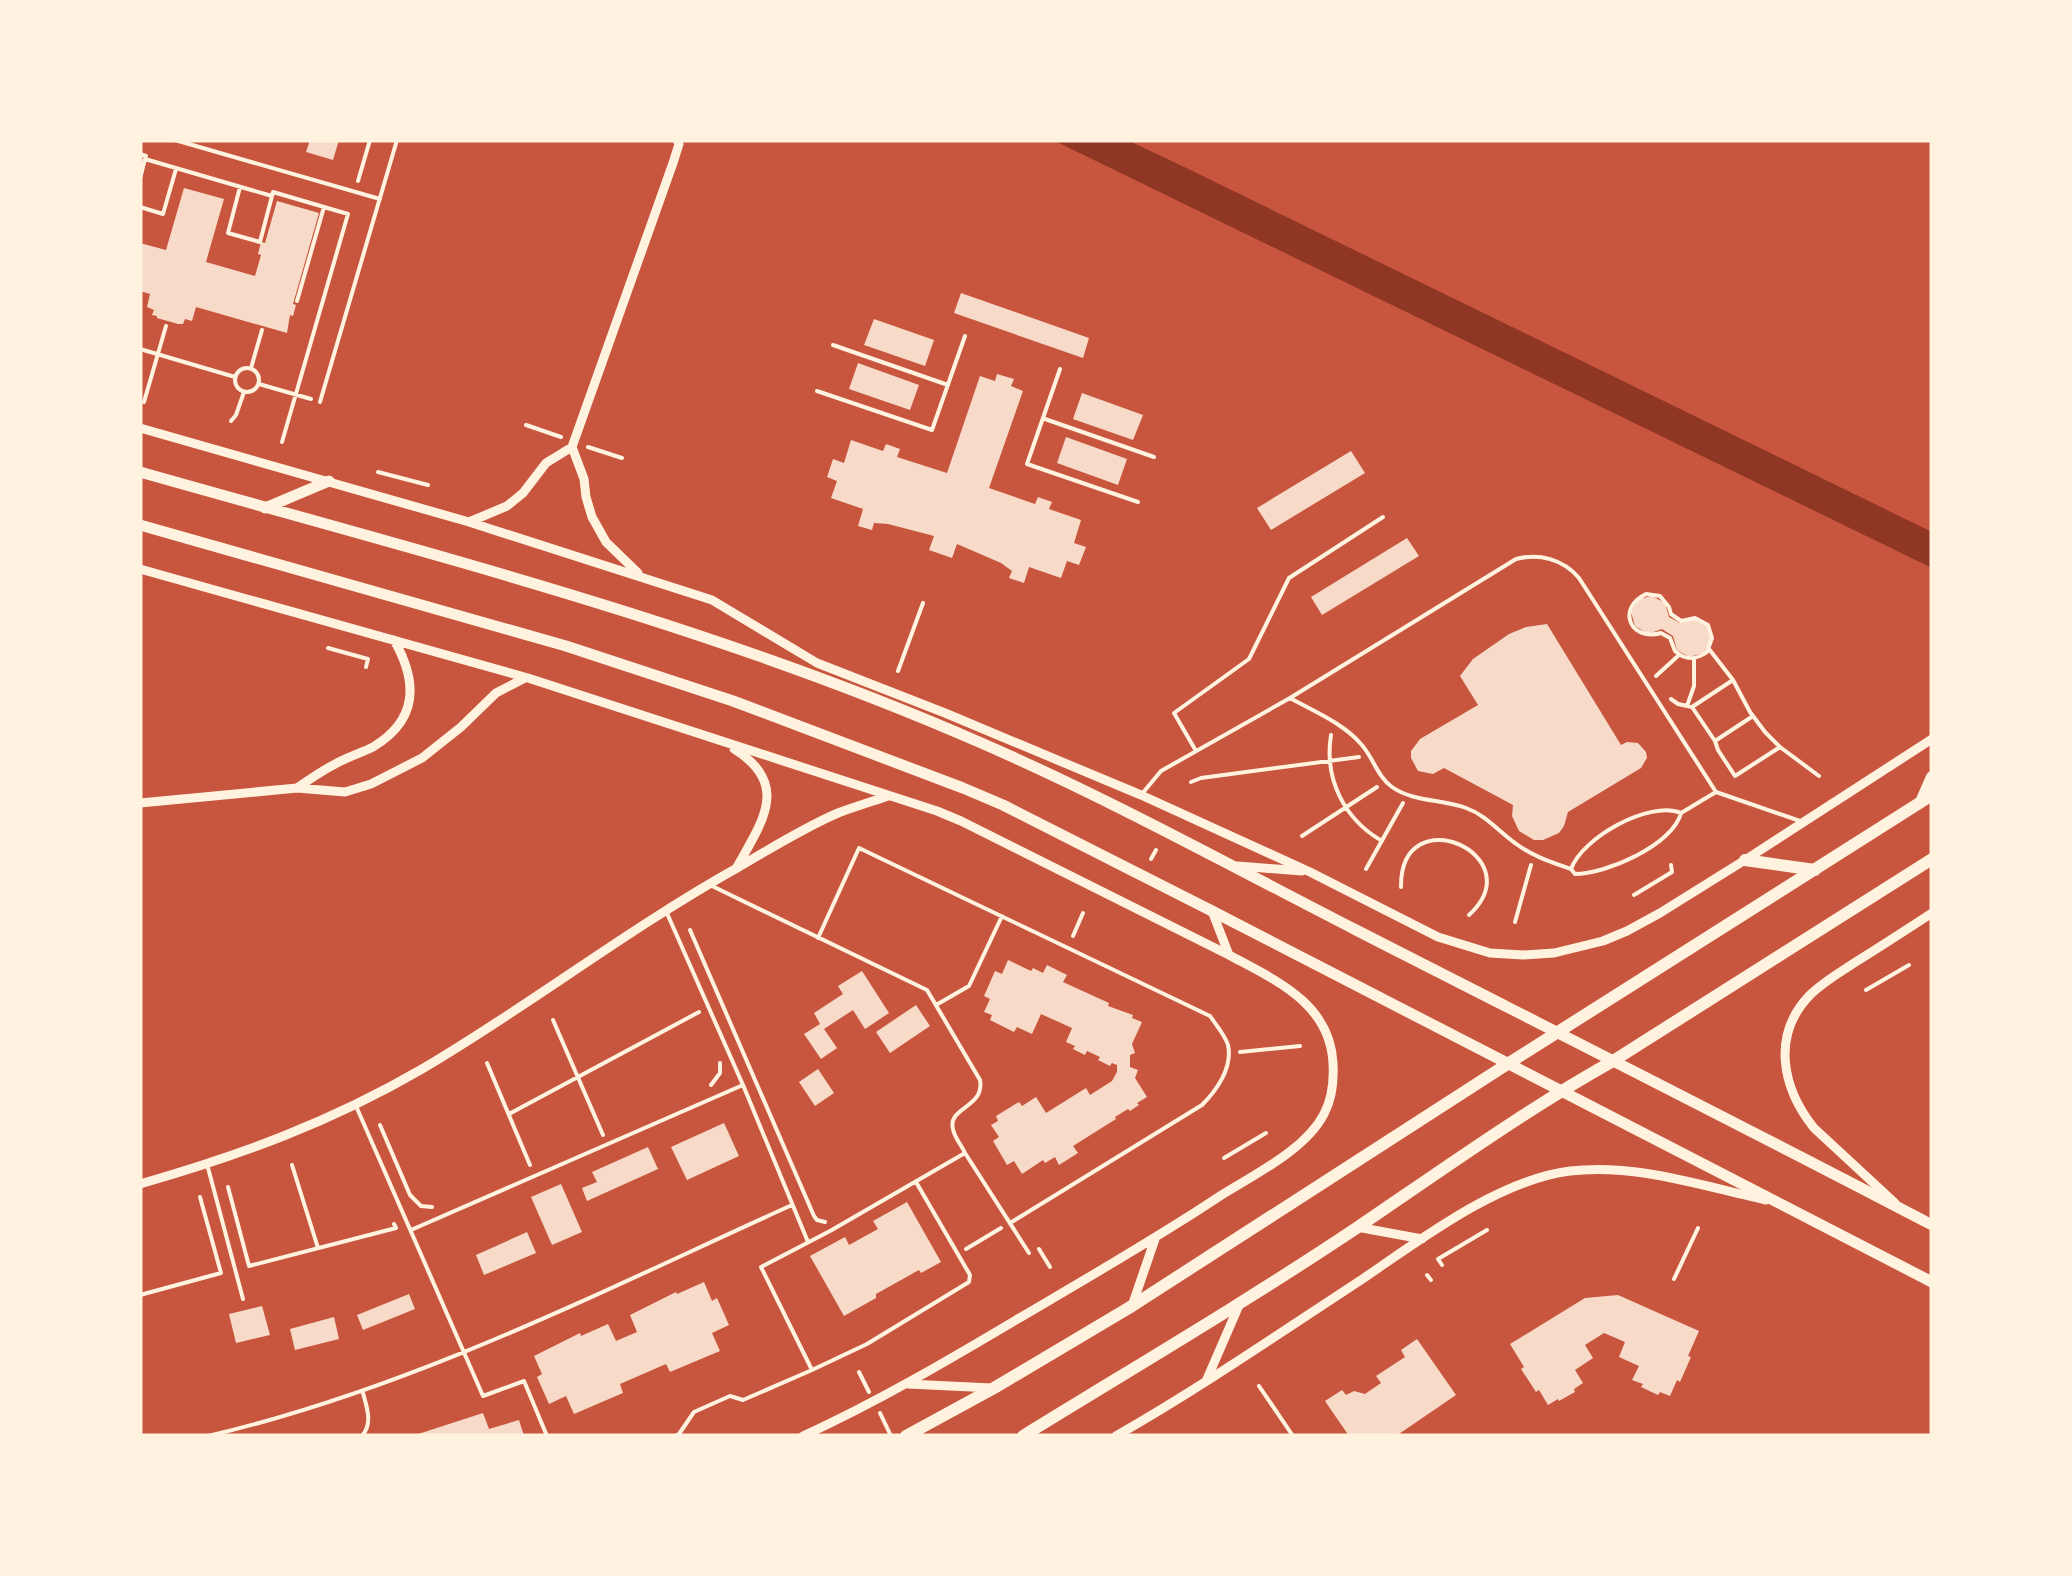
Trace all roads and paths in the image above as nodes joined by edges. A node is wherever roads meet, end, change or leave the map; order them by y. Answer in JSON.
{"nodes":[{"id":1,"x":174,"y":140,"type":"edge"},
{"id":2,"x":370,"y":140,"type":"edge"},
{"id":3,"x":396,"y":140,"type":"edge"},
{"id":4,"x":677,"y":140,"type":"edge"},
{"id":5,"x":140,"y":154,"type":"edge"},
{"id":6,"x":146,"y":159,"type":"junction"},
{"id":7,"x":176,"y":168,"type":"junction"},
{"id":8,"x":140,"y":179,"type":"edge"},
{"id":9,"x":358,"y":179,"type":"dead end"},
{"id":10,"x":240,"y":187,"type":"junction"},
{"id":11,"x":272,"y":196,"type":"junction"},
{"id":12,"x":380,"y":198,"type":"junction"},
{"id":13,"x":352,"y":201,"type":"dead end"},
{"id":14,"x":140,"y":207,"type":"edge"},
{"id":15,"x":324,"y":207,"type":"junction"},
{"id":16,"x":348,"y":214,"type":"junction"},
{"id":17,"x":297,"y":301,"type":"dead end"},
{"id":18,"x":166,"y":326,"type":"dead end"},
{"id":19,"x":262,"y":330,"type":"dead end"},
{"id":20,"x":965,"y":336,"type":"dead end"},
{"id":21,"x":833,"y":345,"type":"dead end"},
{"id":22,"x":140,"y":349,"type":"edge"},
{"id":23,"x":158,"y":354,"type":"junction"},
{"id":24,"x":251,"y":368,"type":"junction"},
{"id":25,"x":1060,"y":369,"type":"dead end"},
{"id":26,"x":235,"y":376,"type":"junction"},
{"id":27,"x":259,"y":384,"type":"junction"},
{"id":28,"x":948,"y":385,"type":"junction"},
{"id":29,"x":817,"y":391,"type":"dead end"},
{"id":30,"x":244,"y":392,"type":"junction"},
{"id":31,"x":296,"y":395,"type":"junction"},
{"id":32,"x":144,"y":402,"type":"dead end"},
{"id":33,"x":320,"y":402,"type":"joint"},
{"id":34,"x":1043,"y":418,"type":"junction"},
{"id":35,"x":231,"y":420,"type":"dead end"},
{"id":36,"x":140,"y":428,"type":"edge"},
{"id":37,"x":282,"y":442,"type":"dead end"},
{"id":38,"x":572,"y":447,"type":"junction"},
{"id":39,"x":1154,"y":457,"type":"dead end"},
{"id":40,"x":140,"y":472,"type":"edge"},
{"id":41,"x":378,"y":472,"type":"dead end"},
{"id":42,"x":329,"y":482,"type":"junction"},
{"id":43,"x":428,"y":485,"type":"dead end"},
{"id":44,"x":1138,"y":502,"type":"dead end"},
{"id":45,"x":265,"y":508,"type":"junction"},
{"id":46,"x":1383,"y":516,"type":"dead end"},
{"id":47,"x":469,"y":522,"type":"junction"},
{"id":48,"x":140,"y":526,"type":"edge"},
{"id":49,"x":140,"y":569,"type":"edge"},
{"id":50,"x":640,"y":575,"type":"junction"},
{"id":51,"x":923,"y":603,"type":"dead end"},
{"id":52,"x":1631,"y":622,"type":"junction"},
{"id":53,"x":1624,"y":627,"type":"dead end"},
{"id":54,"x":394,"y":640,"type":"junction"},
{"id":55,"x":328,"y":648,"type":"dead end"},
{"id":56,"x":1709,"y":649,"type":"junction"},
{"id":57,"x":1679,"y":654,"type":"junction"},
{"id":58,"x":1694,"y":658,"type":"junction"},
{"id":59,"x":816,"y":663,"type":"junction"},
{"id":60,"x":366,"y":667,"type":"dead end"},
{"id":61,"x":898,"y":671,"type":"dead end"},
{"id":62,"x":528,"y":678,"type":"junction"},
{"id":63,"x":1733,"y":680,"type":"junction"},
{"id":64,"x":846,"y":689,"type":"junction"},
{"id":65,"x":1290,"y":698,"type":"junction"},
{"id":66,"x":1690,"y":706,"type":"junction"},
{"id":67,"x":1753,"y":716,"type":"junction"},
{"id":68,"x":1336,"y":724,"type":"junction"},
{"id":69,"x":719,"y":739,"type":"junction"},
{"id":70,"x":1932,"y":739,"type":"edge"},
{"id":71,"x":1715,"y":741,"type":"junction"},
{"id":72,"x":1780,"y":748,"type":"junction"},
{"id":73,"x":1196,"y":751,"type":"junction"},
{"id":74,"x":1367,"y":752,"type":"junction"},
{"id":75,"x":1330,"y":760,"type":"junction"},
{"id":76,"x":1819,"y":776,"type":"dead end"},
{"id":77,"x":1932,"y":777,"type":"edge"},
{"id":78,"x":1386,"y":781,"type":"junction"},
{"id":79,"x":1191,"y":782,"type":"dead end"},
{"id":80,"x":297,"y":788,"type":"junction"},
{"id":81,"x":1716,"y":792,"type":"junction"},
{"id":82,"x":1142,"y":795,"type":"junction"},
{"id":83,"x":1407,"y":795,"type":"junction"},
{"id":84,"x":890,"y":796,"type":"junction"},
{"id":85,"x":1927,"y":799,"type":"edge"},
{"id":86,"x":140,"y":803,"type":"edge"},
{"id":87,"x":1346,"y":808,"type":"junction"},
{"id":88,"x":1681,"y":814,"type":"junction"},
{"id":89,"x":1803,"y":822,"type":"junction"},
{"id":90,"x":1302,"y":836,"type":"dead end"},
{"id":91,"x":1382,"y":840,"type":"junction"},
{"id":92,"x":1156,"y":850,"type":"dead end"},
{"id":93,"x":1534,"y":856,"type":"junction"},
{"id":94,"x":1152,"y":859,"type":"dead end"},
{"id":95,"x":1932,"y":859,"type":"edge"},
{"id":96,"x":1744,"y":860,"type":"junction"},
{"id":97,"x":1671,"y":865,"type":"dead end"},
{"id":98,"x":1231,"y":866,"type":"junction"},
{"id":99,"x":737,"y":868,"type":"junction"},
{"id":100,"x":1366,"y":869,"type":"dead end"},
{"id":101,"x":1571,"y":869,"type":"junction"},
{"id":102,"x":1815,"y":870,"type":"junction"},
{"id":103,"x":1310,"y":872,"type":"junction"},
{"id":104,"x":708,"y":884,"type":"junction"},
{"id":105,"x":1401,"y":887,"type":"dead end"},
{"id":106,"x":1634,"y":895,"type":"dead end"},
{"id":107,"x":666,"y":910,"type":"junction"},
{"id":108,"x":1212,"y":911,"type":"junction"},
{"id":109,"x":1083,"y":913,"type":"dead end"},
{"id":110,"x":1932,"y":913,"type":"edge"},
{"id":111,"x":1002,"y":916,"type":"junction"},
{"id":112,"x":1468,"y":916,"type":"dead end"},
{"id":113,"x":1515,"y":922,"type":"dead end"},
{"id":114,"x":690,"y":930,"type":"dead end"},
{"id":115,"x":818,"y":938,"type":"junction"},
{"id":116,"x":1068,"y":948,"type":"junction"},
{"id":117,"x":1228,"y":956,"type":"junction"},
{"id":118,"x":1910,"y":965,"type":"dead end"},
{"id":119,"x":1866,"y":990,"type":"dead end"},
{"id":120,"x":936,"y":1006,"type":"junction"},
{"id":121,"x":699,"y":1012,"type":"dead end"},
{"id":122,"x":553,"y":1020,"type":"dead end"},
{"id":123,"x":1558,"y":1032,"type":"junction"},
{"id":124,"x":1300,"y":1046,"type":"dead end"},
{"id":125,"x":1228,"y":1054,"type":"junction"},
{"id":126,"x":720,"y":1061,"type":"dead end"},
{"id":127,"x":1613,"y":1061,"type":"junction"},
{"id":128,"x":487,"y":1063,"type":"dead end"},
{"id":129,"x":1509,"y":1063,"type":"junction"},
{"id":130,"x":578,"y":1077,"type":"junction"},
{"id":131,"x":744,"y":1085,"type":"junction"},
{"id":132,"x":708,"y":1088,"type":"dead end"},
{"id":133,"x":1560,"y":1092,"type":"junction"},
{"id":134,"x":356,"y":1106,"type":"junction"},
{"id":135,"x":508,"y":1114,"type":"junction"},
{"id":136,"x":380,"y":1125,"type":"dead end"},
{"id":137,"x":1266,"y":1133,"type":"dead end"},
{"id":138,"x":603,"y":1134,"type":"dead end"},
{"id":139,"x":966,"y":1152,"type":"junction"},
{"id":140,"x":1224,"y":1158,"type":"dead end"},
{"id":141,"x":206,"y":1164,"type":"junction"},
{"id":142,"x":292,"y":1165,"type":"dead end"},
{"id":143,"x":530,"y":1166,"type":"dead end"},
{"id":144,"x":916,"y":1182,"type":"junction"},
{"id":145,"x":140,"y":1184,"type":"edge"},
{"id":146,"x":228,"y":1187,"type":"dead end"},
{"id":147,"x":200,"y":1197,"type":"dead end"},
{"id":148,"x":1774,"y":1202,"type":"junction"},
{"id":149,"x":792,"y":1205,"type":"junction"},
{"id":150,"x":436,"y":1206,"type":"dead end"},
{"id":151,"x":1901,"y":1208,"type":"junction"},
{"id":152,"x":388,"y":1210,"type":"dead end"},
{"id":153,"x":824,"y":1220,"type":"dead end"},
{"id":154,"x":1010,"y":1224,"type":"junction"},
{"id":155,"x":1932,"y":1225,"type":"edge"},
{"id":156,"x":1358,"y":1227,"type":"junction"},
{"id":157,"x":1698,"y":1228,"type":"dead end"},
{"id":158,"x":410,"y":1230,"type":"junction"},
{"id":159,"x":1486,"y":1230,"type":"dead end"},
{"id":160,"x":1155,"y":1239,"type":"junction"},
{"id":161,"x":1422,"y":1239,"type":"junction"},
{"id":162,"x":808,"y":1242,"type":"junction"},
{"id":163,"x":318,"y":1248,"type":"junction"},
{"id":164,"x":1029,"y":1253,"type":"dead end"},
{"id":165,"x":958,"y":1254,"type":"junction"},
{"id":166,"x":1442,"y":1266,"type":"dead end"},
{"id":167,"x":1674,"y":1279,"type":"dead end"},
{"id":168,"x":1932,"y":1282,"type":"edge"},
{"id":169,"x":140,"y":1295,"type":"edge"},
{"id":170,"x":243,"y":1299,"type":"dead end"},
{"id":171,"x":1240,"y":1303,"type":"junction"},
{"id":172,"x":1132,"y":1306,"type":"junction"},
{"id":173,"x":465,"y":1352,"type":"junction"},
{"id":174,"x":812,"y":1370,"type":"junction"},
{"id":175,"x":1206,"y":1382,"type":"junction"},
{"id":176,"x":908,"y":1384,"type":"junction"},
{"id":177,"x":1259,"y":1386,"type":"dead end"},
{"id":178,"x":994,"y":1388,"type":"junction"},
{"id":179,"x":363,"y":1392,"type":"junction"},
{"id":180,"x":208,"y":1436,"type":"edge"},
{"id":181,"x":362,"y":1436,"type":"edge"},
{"id":182,"x":546,"y":1436,"type":"edge"},
{"id":183,"x":675,"y":1436,"type":"edge"},
{"id":184,"x":803,"y":1436,"type":"edge"},
{"id":185,"x":906,"y":1436,"type":"edge"},
{"id":186,"x":1023,"y":1436,"type":"edge"},
{"id":187,"x":1116,"y":1436,"type":"edge"},
{"id":188,"x":1293,"y":1436,"type":"edge"}],
"edges":[{"from":1,"to":12,"type":"lane"},
{"from":2,"to":9,"type":"path"},
{"from":3,"to":12,"type":"lane"},
{"from":4,"to":38,"type":"street"},
{"from":5,"to":6,"type":"path"},
{"from":6,"to":7,"type":"path"},
{"from":6,"to":8,"type":"path"},
{"from":7,"to":10,"type":"path"},
{"from":7,"to":14,"type":"path"},
{"from":10,"to":11,"type":"path"},
{"from":10,"to":11,"type":"path"},
{"from":11,"to":15,"type":"path"},
{"from":12,"to":33,"type":"lane"},
{"from":13,"to":16,"type":"path"},
{"from":15,"to":16,"type":"path"},
{"from":15,"to":17,"type":"path"},
{"from":16,"to":31,"type":"path"},
{"from":18,"to":23,"type":"path"},
{"from":19,"to":24,"type":"path"},
{"from":20,"to":28,"type":"lane"},
{"from":21,"to":28,"type":"lane"},
{"from":22,"to":23,"type":"path"},
{"from":23,"to":26,"type":"path"},
{"from":23,"to":32,"type":"path"},
{"from":24,"to":26,"type":"path"},
{"from":24,"to":27,"type":"path"},
{"from":25,"to":34,"type":"lane"},
{"from":26,"to":30,"type":"path"},
{"from":27,"to":30,"type":"path"},
{"from":27,"to":31,"type":"path"},
{"from":28,"to":29,"type":"lane"},
{"from":30,"to":35,"type":"path"},
{"from":31,"to":33,"type":"path"},
{"from":31,"to":37,"type":"path"},
{"from":34,"to":39,"type":"lane"},
{"from":34,"to":44,"type":"lane"},
{"from":36,"to":42,"type":"street"},
{"from":38,"to":47,"type":"street"},
{"from":38,"to":50,"type":"street"},
{"from":40,"to":45,"type":"main road"},
{"from":41,"to":43,"type":"path"},
{"from":42,"to":45,"type":"main road"},
{"from":42,"to":47,"type":"street"},
{"from":45,"to":64,"type":"main road"},
{"from":46,"to":73,"type":"lane"},
{"from":47,"to":50,"type":"street"},
{"from":48,"to":108,"type":"main road"},
{"from":49,"to":54,"type":"street"},
{"from":50,"to":59,"type":"street"},
{"from":51,"to":61,"type":"path"},
{"from":52,"to":53,"type":"path"},
{"from":52,"to":56,"type":"path"},
{"from":52,"to":57,"type":"path"},
{"from":54,"to":62,"type":"street"},
{"from":54,"to":80,"type":"street"},
{"from":55,"to":60,"type":"path"},
{"from":56,"to":58,"type":"path"},
{"from":56,"to":63,"type":"path"},
{"from":57,"to":58,"type":"path"},
{"from":57,"to":66,"type":"path"},
{"from":58,"to":66,"type":"path"},
{"from":59,"to":64,"type":"street"},
{"from":59,"to":82,"type":"street"},
{"from":62,"to":69,"type":"street"},
{"from":62,"to":80,"type":"street"},
{"from":63,"to":66,"type":"path"},
{"from":63,"to":67,"type":"path"},
{"from":64,"to":98,"type":"main road"},
{"from":65,"to":68,"type":"lane"},
{"from":65,"to":73,"type":"lane"},
{"from":65,"to":81,"type":"lane"},
{"from":66,"to":71,"type":"path"},
{"from":67,"to":71,"type":"path"},
{"from":67,"to":72,"type":"path"},
{"from":68,"to":74,"type":"lane"},
{"from":68,"to":75,"type":"path"},
{"from":69,"to":84,"type":"street"},
{"from":69,"to":99,"type":"street"},
{"from":70,"to":89,"type":"street"},
{"from":71,"to":72,"type":"path"},
{"from":72,"to":76,"type":"path"},
{"from":73,"to":82,"type":"lane"},
{"from":74,"to":75,"type":"path"},
{"from":74,"to":78,"type":"lane"},
{"from":75,"to":79,"type":"path"},
{"from":75,"to":87,"type":"path"},
{"from":77,"to":85,"type":"main road"},
{"from":78,"to":83,"type":"lane"},
{"from":78,"to":87,"type":"path"},
{"from":80,"to":86,"type":"street"},
{"from":81,"to":88,"type":"lane"},
{"from":81,"to":89,"type":"lane"},
{"from":82,"to":103,"type":"street"},
{"from":83,"to":91,"type":"path"},
{"from":83,"to":93,"type":"lane"},
{"from":84,"to":99,"type":"street"},
{"from":84,"to":117,"type":"street"},
{"from":85,"to":102,"type":"main road"},
{"from":87,"to":90,"type":"path"},
{"from":87,"to":91,"type":"path"},
{"from":88,"to":101,"type":"lane"},
{"from":88,"to":101,"type":"lane"},
{"from":89,"to":96,"type":"street"},
{"from":91,"to":100,"type":"path"},
{"from":92,"to":94,"type":"path"},
{"from":93,"to":101,"type":"lane"},
{"from":93,"to":113,"type":"path"},
{"from":95,"to":127,"type":"main road"},
{"from":96,"to":102,"type":"main road"},
{"from":96,"to":103,"type":"street"},
{"from":97,"to":106,"type":"path"},
{"from":98,"to":103,"type":"street"},
{"from":98,"to":123,"type":"main road"},
{"from":99,"to":104,"type":"street"},
{"from":102,"to":123,"type":"main road"},
{"from":104,"to":107,"type":"street"},
{"from":104,"to":115,"type":"lane"},
{"from":105,"to":112,"type":"path"},
{"from":107,"to":131,"type":"lane"},
{"from":107,"to":134,"type":"street"},
{"from":108,"to":117,"type":"street"},
{"from":108,"to":129,"type":"main road"},
{"from":109,"to":116,"type":"path"},
{"from":110,"to":151,"type":"street"},
{"from":111,"to":115,"type":"lane"},
{"from":111,"to":116,"type":"lane"},
{"from":111,"to":120,"type":"lane"},
{"from":114,"to":153,"type":"path"},
{"from":115,"to":120,"type":"lane"},
{"from":116,"to":125,"type":"lane"},
{"from":117,"to":160,"type":"street"},
{"from":118,"to":119,"type":"path"},
{"from":120,"to":139,"type":"lane"},
{"from":121,"to":130,"type":"path"},
{"from":122,"to":130,"type":"path"},
{"from":123,"to":127,"type":"main road"},
{"from":123,"to":129,"type":"main road"},
{"from":124,"to":125,"type":"path"},
{"from":125,"to":154,"type":"lane"},
{"from":126,"to":132,"type":"path"},
{"from":127,"to":133,"type":"main road"},
{"from":127,"to":151,"type":"main road"},
{"from":128,"to":135,"type":"path"},
{"from":129,"to":133,"type":"main road"},
{"from":129,"to":172,"type":"main road"},
{"from":130,"to":135,"type":"path"},
{"from":130,"to":138,"type":"path"},
{"from":131,"to":149,"type":"lane"},
{"from":131,"to":158,"type":"lane"},
{"from":133,"to":148,"type":"main road"},
{"from":133,"to":156,"type":"main road"},
{"from":134,"to":141,"type":"street"},
{"from":134,"to":158,"type":"lane"},
{"from":135,"to":143,"type":"path"},
{"from":136,"to":150,"type":"path"},
{"from":137,"to":140,"type":"path"},
{"from":139,"to":144,"type":"lane"},
{"from":139,"to":154,"type":"lane"},
{"from":141,"to":145,"type":"street"},
{"from":141,"to":170,"type":"lane"},
{"from":142,"to":163,"type":"path"},
{"from":144,"to":162,"type":"lane"},
{"from":144,"to":165,"type":"lane"},
{"from":146,"to":163,"type":"path"},
{"from":147,"to":169,"type":"path"},
{"from":148,"to":161,"type":"street"},
{"from":148,"to":168,"type":"main road"},
{"from":149,"to":162,"type":"lane"},
{"from":149,"to":173,"type":"lane"},
{"from":151,"to":155,"type":"main road"},
{"from":152,"to":163,"type":"path"},
{"from":154,"to":164,"type":"lane"},
{"from":154,"to":165,"type":"path"},
{"from":156,"to":161,"type":"street"},
{"from":156,"to":171,"type":"main road"},
{"from":157,"to":167,"type":"path"},
{"from":158,"to":173,"type":"lane"},
{"from":159,"to":166,"type":"path"},
{"from":160,"to":172,"type":"street"},
{"from":160,"to":176,"type":"street"},
{"from":161,"to":175,"type":"street"},
{"from":162,"to":174,"type":"lane"},
{"from":165,"to":174,"type":"lane"},
{"from":171,"to":175,"type":"street"},
{"from":171,"to":186,"type":"main road"},
{"from":172,"to":178,"type":"main road"},
{"from":173,"to":179,"type":"lane"},
{"from":173,"to":182,"type":"lane"},
{"from":174,"to":183,"type":"lane"},
{"from":175,"to":187,"type":"street"},
{"from":176,"to":178,"type":"street"},
{"from":176,"to":184,"type":"street"},
{"from":177,"to":188,"type":"lane"},
{"from":178,"to":185,"type":"main road"},
{"from":179,"to":180,"type":"lane"},
{"from":179,"to":181,"type":"lane"}]}
